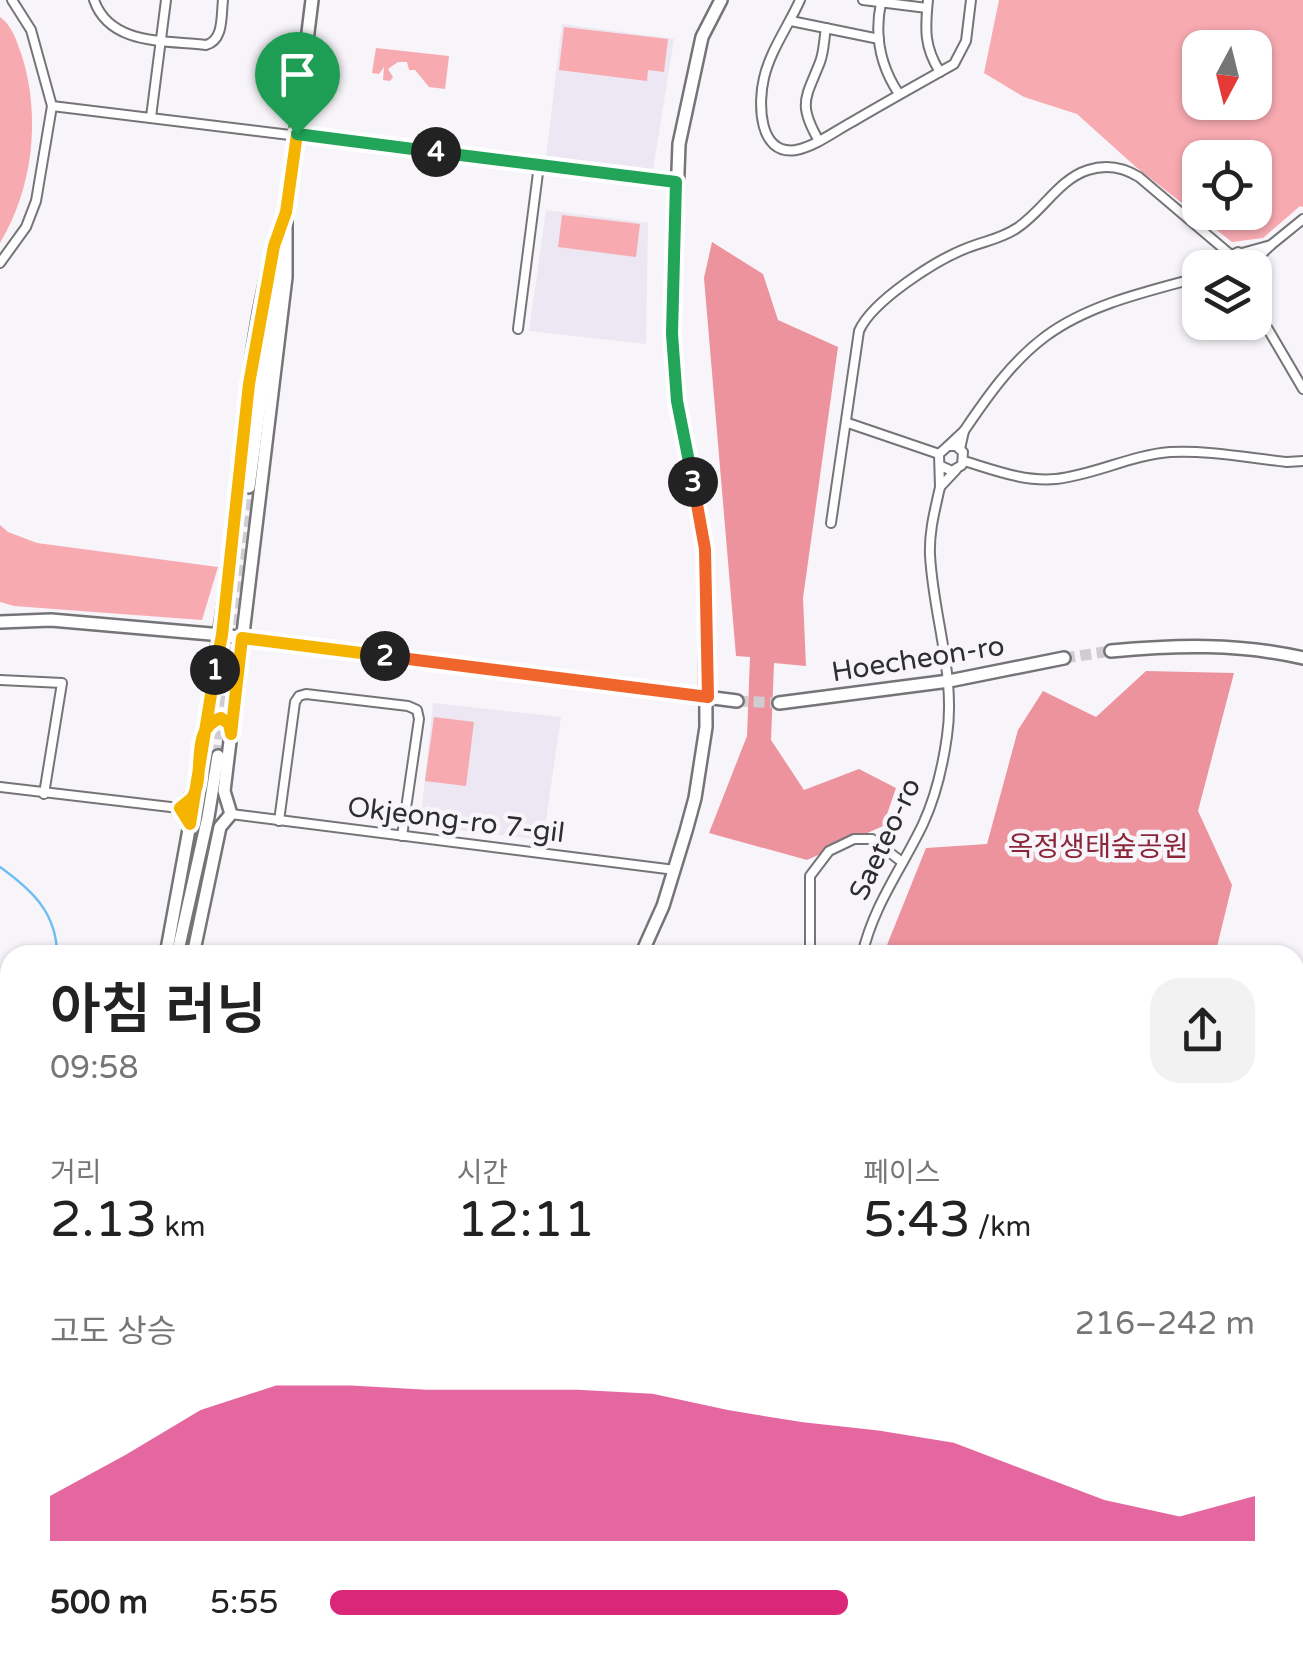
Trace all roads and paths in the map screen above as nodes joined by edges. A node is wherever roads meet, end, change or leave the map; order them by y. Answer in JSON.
{"nodes":[{"id":1,"x":12,"y":0,"type":"edge"},
{"id":2,"x":94,"y":0,"type":"edge"},
{"id":3,"x":166,"y":0,"type":"edge"},
{"id":4,"x":223,"y":0,"type":"edge"},
{"id":5,"x":312,"y":0,"type":"edge"},
{"id":6,"x":721,"y":0,"type":"edge"},
{"id":7,"x":800,"y":0,"type":"edge"},
{"id":8,"x":862,"y":0,"type":"edge"},
{"id":9,"x":971,"y":0,"type":"edge"},
{"id":10,"x":881,"y":3,"type":"junction"},
{"id":11,"x":927,"y":4,"type":"edge"},
{"id":12,"x":791,"y":21,"type":"junction"},
{"id":13,"x":826,"y":28,"type":"junction"},
{"id":14,"x":879,"y":39,"type":"junction"},
{"id":15,"x":161,"y":40,"type":"junction"},
{"id":16,"x":940,"y":72,"type":"junction"},
{"id":17,"x":899,"y":94,"type":"junction"},
{"id":18,"x":52,"y":106,"type":"junction"},
{"id":19,"x":151,"y":117,"type":"junction"},
{"id":20,"x":297,"y":134,"type":"junction"},
{"id":21,"x":818,"y":141,"type":"junction"},
{"id":22,"x":539,"y":164,"type":"junction"},
{"id":23,"x":676,"y":182,"type":"junction"},
{"id":24,"x":286,"y":212,"type":"junction"},
{"id":25,"x":1303,"y":220,"type":"edge"},
{"id":26,"x":1272,"y":245,"type":"junction"},
{"id":27,"x":1212,"y":250,"type":"edge"},
{"id":28,"x":1253,"y":250,"type":"edge"},
{"id":29,"x":1267,"y":250,"type":"edge"},
{"id":30,"x":0,"y":263,"type":"edge"},
{"id":31,"x":1182,"y":282,"type":"edge"},
{"id":32,"x":518,"y":329,"type":"dead end"},
{"id":33,"x":1272,"y":336,"type":"edge"},
{"id":34,"x":1303,"y":389,"type":"edge"},
{"id":35,"x":848,"y":423,"type":"junction"},
{"id":36,"x":964,"y":431,"type":"junction"},
{"id":37,"x":948,"y":446,"type":"junction"},
{"id":38,"x":960,"y":449,"type":"junction"},
{"id":39,"x":939,"y":454,"type":"junction"},
{"id":40,"x":964,"y":461,"type":"junction"},
{"id":41,"x":1303,"y":461,"type":"edge"},
{"id":42,"x":940,"y":466,"type":"junction"},
{"id":43,"x":956,"y":470,"type":"junction"},
{"id":44,"x":250,"y":487,"type":"tunnel mouth"},
{"id":45,"x":940,"y":487,"type":"junction"},
{"id":46,"x":235,"y":518,"type":"junction"},
{"id":47,"x":256,"y":519,"type":"junction"},
{"id":48,"x":831,"y":523,"type":"dead end"},
{"id":49,"x":0,"y":622,"type":"edge"},
{"id":50,"x":222,"y":635,"type":"junction"},
{"id":51,"x":242,"y":638,"type":"junction"},
{"id":52,"x":1110,"y":651,"type":"tunnel mouth"},
{"id":53,"x":1064,"y":658,"type":"tunnel mouth"},
{"id":54,"x":1303,"y":658,"type":"edge"},
{"id":55,"x":0,"y":680,"type":"edge"},
{"id":56,"x":949,"y":682,"type":"junction"},
{"id":57,"x":708,"y":697,"type":"junction"},
{"id":58,"x":736,"y":700,"type":"tunnel mouth"},
{"id":59,"x":779,"y":703,"type":"tunnel mouth"},
{"id":60,"x":204,"y":731,"type":"junction"},
{"id":61,"x":231,"y":734,"type":"junction"},
{"id":62,"x":218,"y":756,"type":"tunnel mouth"},
{"id":63,"x":0,"y":787,"type":"edge"},
{"id":64,"x":224,"y":791,"type":"junction"},
{"id":65,"x":194,"y":792,"type":"junction"},
{"id":66,"x":44,"y":794,"type":"junction"},
{"id":67,"x":180,"y":808,"type":"junction"},
{"id":68,"x":231,"y":814,"type":"junction"},
{"id":69,"x":279,"y":821,"type":"junction"},
{"id":70,"x":190,"y":824,"type":"junction"},
{"id":71,"x":220,"y":827,"type":"junction"},
{"id":72,"x":402,"y":836,"type":"junction"},
{"id":73,"x":902,"y":862,"type":"junction"},
{"id":74,"x":675,"y":870,"type":"junction"},
{"id":75,"x":168,"y":945,"type":"edge"},
{"id":76,"x":179,"y":945,"type":"edge"},
{"id":77,"x":195,"y":945,"type":"edge"},
{"id":78,"x":646,"y":945,"type":"edge"},
{"id":79,"x":810,"y":945,"type":"edge"},
{"id":80,"x":865,"y":945,"type":"edge"}],
"edges":[{"from":1,"to":18,"type":"street"},
{"from":2,"to":15,"type":"street"},
{"from":3,"to":15,"type":"street"},
{"from":4,"to":15,"type":"street"},
{"from":5,"to":20,"type":"main road"},
{"from":6,"to":23,"type":"main road"},
{"from":7,"to":12,"type":"street"},
{"from":8,"to":10,"type":"street"},
{"from":9,"to":16,"type":"street"},
{"from":10,"to":11,"type":"street"},
{"from":10,"to":14,"type":"street"},
{"from":11,"to":16,"type":"street"},
{"from":12,"to":13,"type":"street"},
{"from":12,"to":21,"type":"street"},
{"from":13,"to":14,"type":"street"},
{"from":13,"to":21,"type":"street"},
{"from":14,"to":17,"type":"street"},
{"from":15,"to":19,"type":"street"},
{"from":16,"to":17,"type":"street"},
{"from":17,"to":21,"type":"street"},
{"from":18,"to":19,"type":"street"},
{"from":18,"to":30,"type":"street"},
{"from":19,"to":20,"type":"street"},
{"from":20,"to":22,"type":"street"},
{"from":20,"to":24,"type":"main road"},
{"from":22,"to":23,"type":"street"},
{"from":22,"to":32,"type":"street"},
{"from":23,"to":57,"type":"main road"},
{"from":24,"to":44,"type":"main road"},
{"from":24,"to":46,"type":"main road"},
{"from":24,"to":47,"type":"main road"},
{"from":25,"to":26,"type":"street"},
{"from":26,"to":28,"type":"street"},
{"from":26,"to":29,"type":"street"},
{"from":27,"to":35,"type":"street"},
{"from":31,"to":36,"type":"street"},
{"from":33,"to":34,"type":"street"},
{"from":35,"to":39,"type":"street"},
{"from":35,"to":48,"type":"street"},
{"from":36,"to":37,"type":"street"},
{"from":36,"to":38,"type":"street"},
{"from":37,"to":38,"type":"street"},
{"from":37,"to":39,"type":"street"},
{"from":38,"to":40,"type":"street"},
{"from":39,"to":42,"type":"street"},
{"from":40,"to":41,"type":"street"},
{"from":40,"to":43,"type":"street"},
{"from":42,"to":43,"type":"street"},
{"from":42,"to":45,"type":"street","name":"Saeteo-ro"},
{"from":43,"to":45,"type":"street"},
{"from":45,"to":56,"type":"street","name":"Saeteo-ro"},
{"from":46,"to":47,"type":"main road"},
{"from":46,"to":50,"type":"main road"},
{"from":47,"to":51,"type":"main road"},
{"from":49,"to":50,"type":"main road"},
{"from":50,"to":51,"type":"main road"},
{"from":50,"to":60,"type":"main road"},
{"from":51,"to":57,"type":"main road"},
{"from":51,"to":61,"type":"main road"},
{"from":52,"to":54,"type":"main road"},
{"from":53,"to":56,"type":"main road","name":"Hoecheon-ro"},
{"from":55,"to":66,"type":"street"},
{"from":56,"to":59,"type":"main road","name":"Hoecheon-ro"},
{"from":56,"to":73,"type":"street","name":"Saeteo-ro"},
{"from":57,"to":58,"type":"main road"},
{"from":57,"to":74,"type":"main road"},
{"from":60,"to":61,"type":"main road"},
{"from":60,"to":65,"type":"main road"},
{"from":61,"to":64,"type":"main road"},
{"from":62,"to":76,"type":"main road"},
{"from":63,"to":66,"type":"street"},
{"from":64,"to":68,"type":"main road"},
{"from":64,"to":71,"type":"main road"},
{"from":65,"to":67,"type":"main road"},
{"from":65,"to":70,"type":"main road"},
{"from":66,"to":67,"type":"street"},
{"from":67,"to":70,"type":"main road"},
{"from":68,"to":69,"type":"street","name":"Okjeong-ro 7-gil"},
{"from":68,"to":71,"type":"main road"},
{"from":69,"to":72,"type":"street","name":"Okjeong-ro 7-gil"},
{"from":69,"to":72,"type":"street"},
{"from":70,"to":75,"type":"main road"},
{"from":71,"to":77,"type":"main road"},
{"from":72,"to":74,"type":"street","name":"Okjeong-ro 7-gil"},
{"from":73,"to":79,"type":"street"},
{"from":73,"to":80,"type":"street","name":"Saeteo-ro"},
{"from":74,"to":78,"type":"main road"}]}
